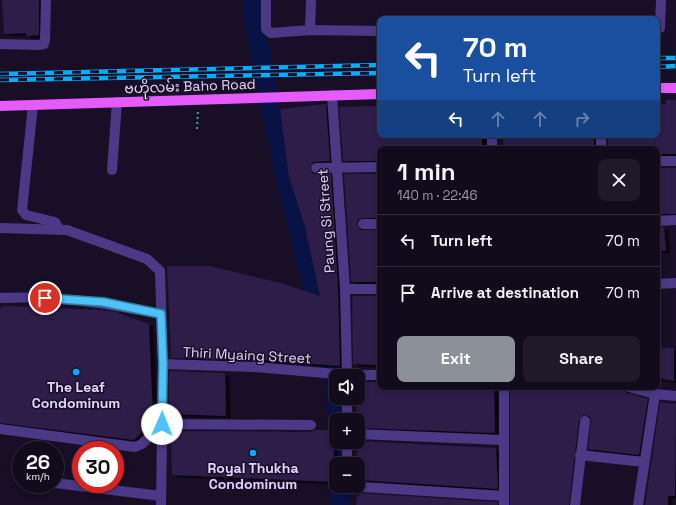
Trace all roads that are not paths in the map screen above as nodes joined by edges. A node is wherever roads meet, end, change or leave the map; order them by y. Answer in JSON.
{"nodes":[{"id":1,"x":46,"y":0,"type":"edge"},
{"id":2,"x":266,"y":0,"type":"edge"},
{"id":3,"x":311,"y":0,"type":"edge"},
{"id":4,"x":660,"y":0,"type":"edge"},
{"id":5,"x":660,"y":28,"type":"dead end"},
{"id":6,"x":310,"y":30,"type":"junction"},
{"id":7,"x":377,"y":31,"type":"edge"},
{"id":8,"x":0,"y":44,"type":"edge"},
{"id":9,"x":660,"y":88,"type":"edge"},
{"id":10,"x":676,"y":88,"type":"edge"},
{"id":11,"x":377,"y":94,"type":"edge"},
{"id":12,"x":332,"y":95,"type":"junction"},
{"id":13,"x":117,"y":102,"type":"junction"},
{"id":14,"x":33,"y":105,"type":"junction"},
{"id":15,"x":0,"y":106,"type":"edge"},
{"id":16,"x":660,"y":161,"type":"edge"},
{"id":17,"x":676,"y":161,"type":"edge"},
{"id":18,"x":377,"y":167,"type":"edge"},
{"id":19,"x":316,"y":168,"type":"dead end"},
{"id":20,"x":337,"y":168,"type":"junction"},
{"id":21,"x":112,"y":170,"type":"dead end"},
{"id":22,"x":676,"y":220,"type":"edge"},
{"id":23,"x":660,"y":221,"type":"edge"},
{"id":24,"x":363,"y":224,"type":"dead end"},
{"id":25,"x":377,"y":224,"type":"edge"},
{"id":26,"x":0,"y":228,"type":"edge"},
{"id":27,"x":59,"y":229,"type":"junction"},
{"id":28,"x":676,"y":283,"type":"edge"},
{"id":29,"x":660,"y":284,"type":"edge"},
{"id":30,"x":345,"y":289,"type":"junction"},
{"id":31,"x":377,"y":289,"type":"edge"},
{"id":32,"x":0,"y":298,"type":"edge"},
{"id":33,"x":161,"y":314,"type":"junction"},
{"id":34,"x":163,"y":364,"type":"junction"},
{"id":35,"x":341,"y":369,"type":"edge"},
{"id":36,"x":329,"y":374,"type":"edge"},
{"id":37,"x":365,"y":375,"type":"edge"},
{"id":38,"x":377,"y":375,"type":"edge"},
{"id":39,"x":504,"y":390,"type":"edge"},
{"id":40,"x":640,"y":390,"type":"edge"},
{"id":41,"x":655,"y":394,"type":"junction"},
{"id":42,"x":676,"y":396,"type":"edge"},
{"id":43,"x":585,"y":420,"type":"dead end"},
{"id":44,"x":162,"y":424,"type":"junction"},
{"id":45,"x":311,"y":425,"type":"dead end"},
{"id":46,"x":0,"y":429,"type":"edge"},
{"id":47,"x":365,"y":434,"type":"edge"},
{"id":48,"x":503,"y":440,"type":"junction"},
{"id":49,"x":580,"y":455,"type":"junction"},
{"id":50,"x":644,"y":462,"type":"junction"},
{"id":51,"x":365,"y":488,"type":"edge"},
{"id":52,"x":124,"y":493,"type":"edge"},
{"id":53,"x":161,"y":500,"type":"edge"},
{"id":54,"x":504,"y":500,"type":"edge"},
{"id":55,"x":575,"y":505,"type":"edge"},
{"id":56,"x":638,"y":505,"type":"edge"}],
"edges":[{"from":1,"to":8,"type":"street"},
{"from":2,"to":6,"type":"street"},
{"from":3,"to":6,"type":"street"},
{"from":4,"to":5,"type":"street"},
{"from":6,"to":7,"type":"street"},
{"from":9,"to":10,"type":"main road"},
{"from":11,"to":12,"type":"main road","name":"ဗဟိုလမ်း Baho Road"},
{"from":12,"to":13,"type":"main road","name":"ဗဟိုလမ်း Baho Road"},
{"from":12,"to":20,"type":"street","name":"Paung Si Street"},
{"from":13,"to":14,"type":"main road","name":"ဗဟိုလမ်း Baho Road"},
{"from":13,"to":21,"type":"street"},
{"from":14,"to":15,"type":"main road","name":"ဗဟိုလမ်း Baho Road"},
{"from":14,"to":27,"type":"street"},
{"from":16,"to":17,"type":"street"},
{"from":18,"to":20,"type":"street"},
{"from":19,"to":20,"type":"street"},
{"from":20,"to":30,"type":"street","name":"Paung Si Street"},
{"from":22,"to":23,"type":"street"},
{"from":24,"to":25,"type":"street"},
{"from":26,"to":27,"type":"street"},
{"from":27,"to":33,"type":"street"},
{"from":28,"to":29,"type":"street"},
{"from":30,"to":31,"type":"street"},
{"from":30,"to":35,"type":"street","name":"Paung Si Street"},
{"from":32,"to":33,"type":"street"},
{"from":33,"to":34,"type":"street"},
{"from":34,"to":36,"type":"street","name":"Thiri Myaing Street"},
{"from":34,"to":44,"type":"street"},
{"from":37,"to":38,"type":"street","name":"Thiri Myaing Street"},
{"from":39,"to":48,"type":"street"},
{"from":40,"to":41,"type":"street"},
{"from":41,"to":42,"type":"street"},
{"from":41,"to":50,"type":"street"},
{"from":43,"to":49,"type":"street"},
{"from":44,"to":45,"type":"street"},
{"from":44,"to":46,"type":"street"},
{"from":44,"to":53,"type":"street"},
{"from":47,"to":48,"type":"street"},
{"from":48,"to":54,"type":"street"},
{"from":49,"to":50,"type":"street"},
{"from":49,"to":55,"type":"street"},
{"from":50,"to":56,"type":"street"},
{"from":51,"to":54,"type":"street"},
{"from":52,"to":53,"type":"street"}]}
